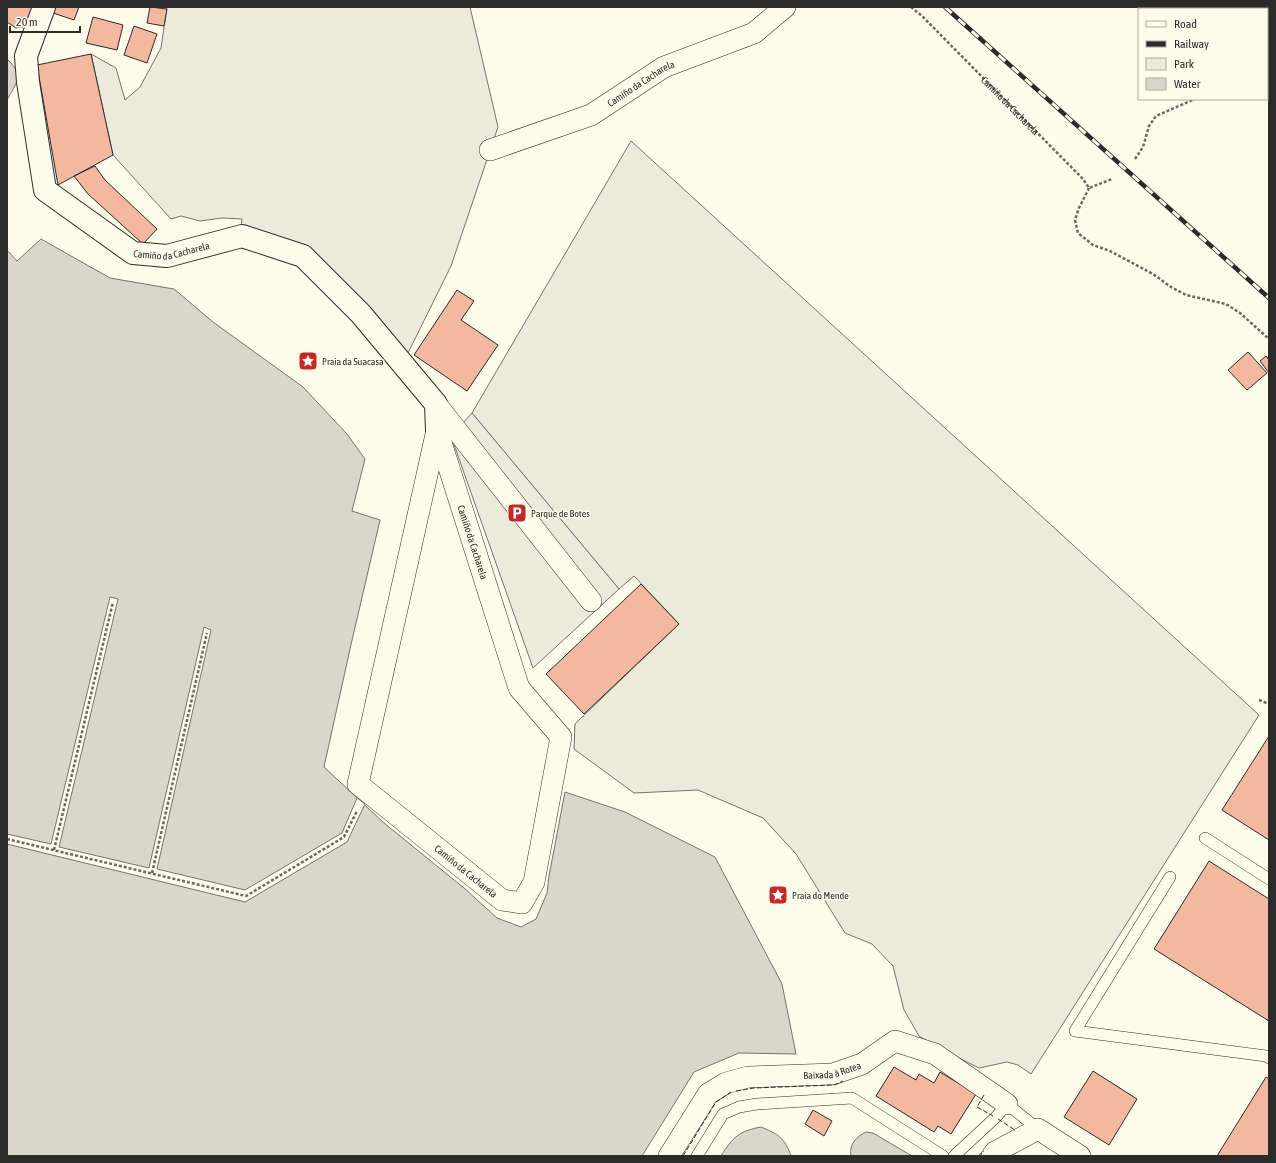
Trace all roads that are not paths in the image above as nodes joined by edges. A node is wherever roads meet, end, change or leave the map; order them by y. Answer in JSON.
{"nodes":[{"id":1,"x":44,"y":7,"type":"edge"},
{"id":2,"x":786,"y":7,"type":"edge"},
{"id":3,"x":490,"y":150,"type":"dead end"},
{"id":4,"x":436,"y":404,"type":"junction"},
{"id":5,"x":437,"y":430,"type":"junction"},
{"id":6,"x":591,"y":601,"type":"dead end"},
{"id":7,"x":1205,"y":838,"type":"dead end"},
{"id":8,"x":1170,"y":877,"type":"dead end"},
{"id":9,"x":1269,"y":879,"type":"edge"},
{"id":10,"x":1269,"y":1058,"type":"edge"},
{"id":11,"x":1007,"y":1104,"type":"junction"},
{"id":12,"x":1038,"y":1129,"type":"junction"},
{"id":13,"x":669,"y":1156,"type":"edge"},
{"id":14,"x":697,"y":1156,"type":"edge"},
{"id":15,"x":943,"y":1156,"type":"edge"},
{"id":16,"x":954,"y":1156,"type":"edge"},
{"id":17,"x":992,"y":1156,"type":"edge"},
{"id":18,"x":1080,"y":1156,"type":"edge"}],
"edges":[{"from":1,"to":4,"type":"street","name":"Camiño da Cacharela"},
{"from":2,"to":3,"type":"street","name":"Camiño da Cacharela"},
{"from":4,"to":5,"type":"street","name":"Camiño da Cacharela"},
{"from":4,"to":6,"type":"street","name":"Camiño da Cacharela"},
{"from":5,"to":5,"type":"street","name":"Camiño da Cacharela"},
{"from":7,"to":9,"type":"lane"},
{"from":8,"to":10,"type":"lane"},
{"from":11,"to":12,"type":"lane"},
{"from":11,"to":13,"type":"street","name":"Baixada á Rotea"},
{"from":11,"to":16,"type":"lane"},
{"from":12,"to":17,"type":"street"},
{"from":12,"to":18,"type":"street"},
{"from":14,"to":15,"type":"lane"}]}
